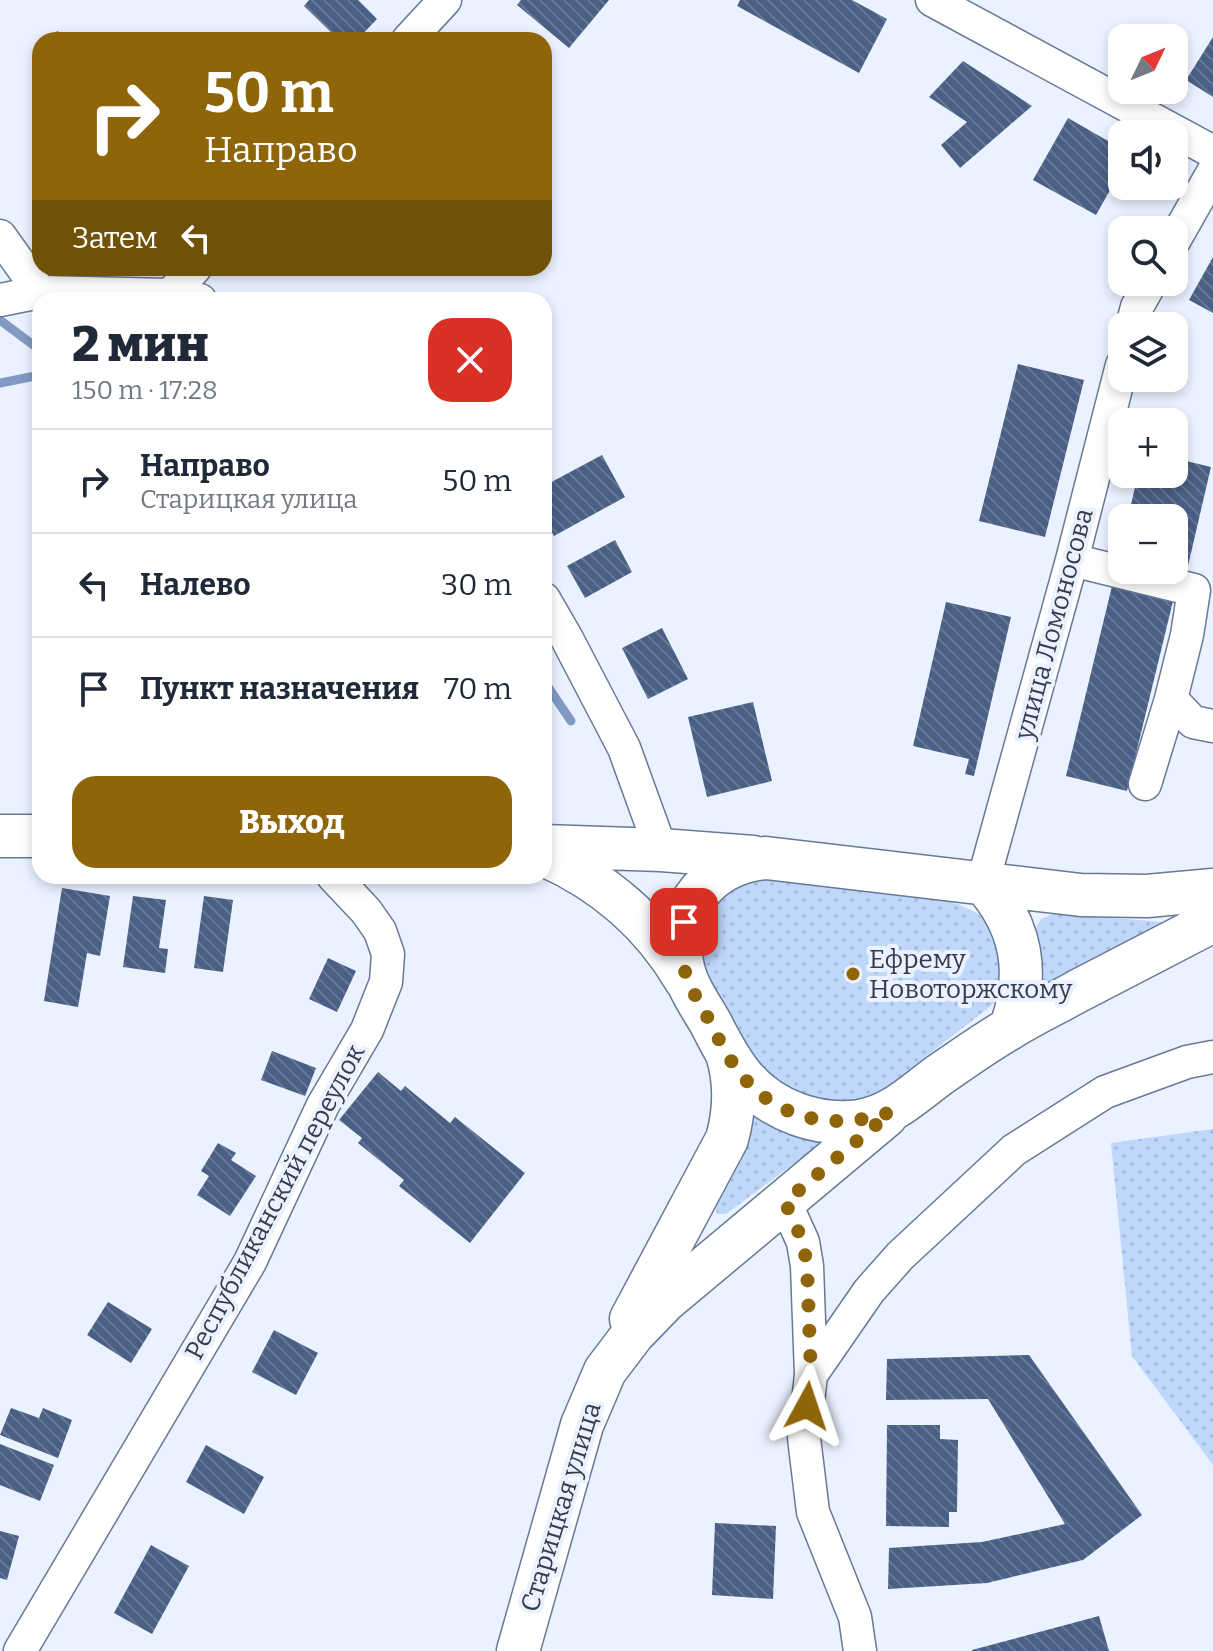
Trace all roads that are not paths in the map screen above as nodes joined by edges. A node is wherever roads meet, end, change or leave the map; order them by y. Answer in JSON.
{"nodes":[{"id":1,"x":445,"y":0,"type":"edge"},
{"id":2,"x":932,"y":0,"type":"edge"},
{"id":3,"x":415,"y":32,"type":"edge"},
{"id":4,"x":1213,"y":152,"type":"edge"},
{"id":5,"x":1213,"y":172,"type":"edge"},
{"id":6,"x":1188,"y":216,"type":"edge"},
{"id":7,"x":0,"y":236,"type":"edge"},
{"id":8,"x":40,"y":292,"type":"edge"},
{"id":9,"x":32,"y":294,"type":"edge"},
{"id":10,"x":0,"y":300,"type":"edge"},
{"id":11,"x":1115,"y":392,"type":"edge"},
{"id":12,"x":1072,"y":560,"type":"junction"},
{"id":13,"x":552,"y":613,"type":"edge"},
{"id":14,"x":1200,"y":631,"type":"edge"},
{"id":15,"x":1171,"y":699,"type":"junction"},
{"id":16,"x":1213,"y":726,"type":"edge"},
{"id":17,"x":1145,"y":784,"type":"dead end"},
{"id":18,"x":0,"y":836,"type":"edge"},
{"id":19,"x":32,"y":836,"type":"edge"},
{"id":20,"x":552,"y":846,"type":"edge"},
{"id":21,"x":661,"y":850,"type":"junction"},
{"id":22,"x":766,"y":858,"type":"junction"},
{"id":23,"x":552,"y":859,"type":"edge"},
{"id":24,"x":983,"y":882,"type":"junction"},
{"id":25,"x":341,"y":884,"type":"edge"},
{"id":26,"x":1213,"y":890,"type":"edge"},
{"id":27,"x":1213,"y":921,"type":"edge"},
{"id":28,"x":691,"y":989,"type":"junction"},
{"id":29,"x":1011,"y":1027,"type":"junction"},
{"id":30,"x":727,"y":1054,"type":"junction"},
{"id":31,"x":1213,"y":1057,"type":"edge"},
{"id":32,"x":891,"y":1112,"type":"junction"},
{"id":33,"x":785,"y":1202,"type":"junction"},
{"id":34,"x":605,"y":1371,"type":"junction"},
{"id":35,"x":811,"y":1375,"type":"junction"},
{"id":36,"x":20,"y":1651,"type":"edge"},
{"id":37,"x":518,"y":1651,"type":"edge"},
{"id":38,"x":860,"y":1651,"type":"edge"}],
"edges":[{"from":1,"to":3,"type":"street"},
{"from":2,"to":4,"type":"street"},
{"from":5,"to":6,"type":"street"},
{"from":7,"to":8,"type":"street"},
{"from":9,"to":10,"type":"street"},
{"from":11,"to":12,"type":"street","name":"улица Ломоносова"},
{"from":12,"to":14,"type":"street"},
{"from":12,"to":24,"type":"street","name":"улица Ломоносова"},
{"from":13,"to":21,"type":"street"},
{"from":14,"to":15,"type":"street"},
{"from":15,"to":16,"type":"street"},
{"from":15,"to":17,"type":"street"},
{"from":18,"to":19,"type":"main road"},
{"from":20,"to":21,"type":"main road"},
{"from":21,"to":22,"type":"main road"},
{"from":22,"to":24,"type":"main road"},
{"from":22,"to":28,"type":"main road"},
{"from":23,"to":28,"type":"main road"},
{"from":24,"to":26,"type":"main road"},
{"from":24,"to":29,"type":"main road"},
{"from":25,"to":36,"type":"street","name":"Республиканский переулок"},
{"from":27,"to":29,"type":"main road","name":"Старицкая улица"},
{"from":28,"to":30,"type":"main road"},
{"from":29,"to":32,"type":"main road","name":"Старицкая улица"},
{"from":30,"to":32,"type":"main road"},
{"from":30,"to":34,"type":"main road"},
{"from":31,"to":35,"type":"street"},
{"from":32,"to":33,"type":"main road","name":"Старицкая улица"},
{"from":33,"to":34,"type":"main road","name":"Старицкая улица"},
{"from":33,"to":35,"type":"street"},
{"from":34,"to":37,"type":"main road","name":"Старицкая улица"},
{"from":35,"to":38,"type":"street"}]}
